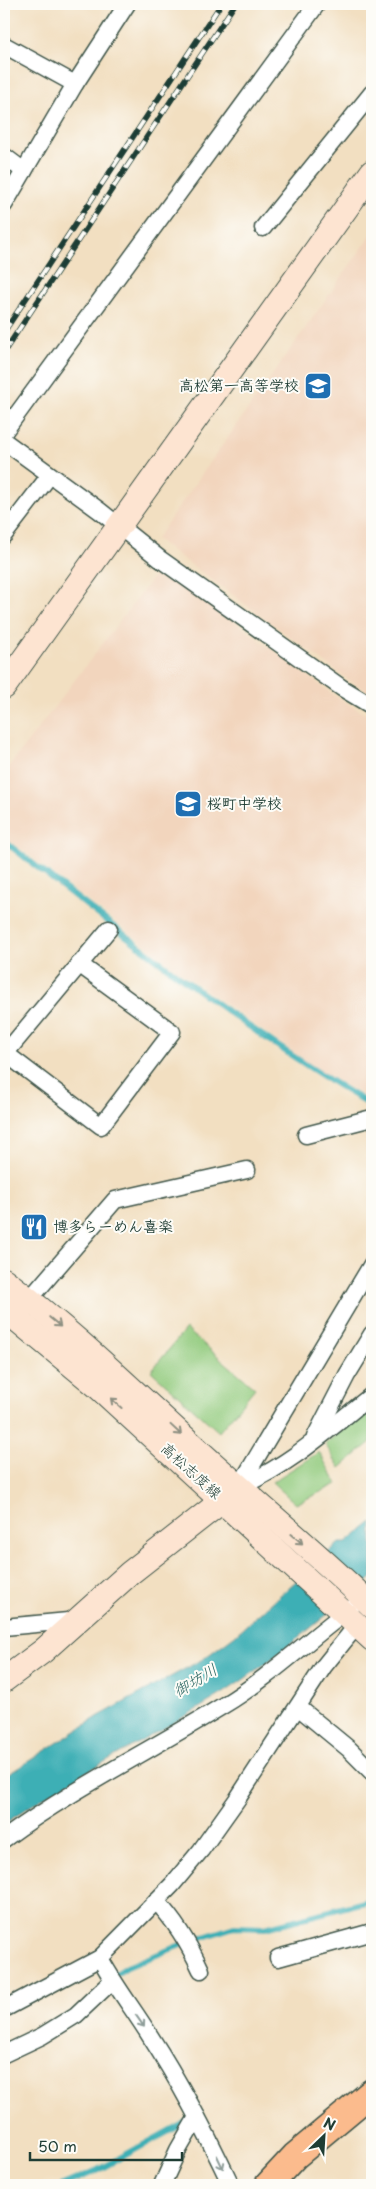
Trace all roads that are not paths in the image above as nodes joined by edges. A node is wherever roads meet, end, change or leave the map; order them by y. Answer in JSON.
{"nodes":[{"id":1,"x":127,"y":4,"type":"edge"},
{"id":2,"x":317,"y":4,"type":"edge"},
{"id":3,"x":4,"y":45,"type":"edge"},
{"id":4,"x":75,"y":84,"type":"junction"},
{"id":5,"x":372,"y":93,"type":"edge"},
{"id":6,"x":4,"y":156,"type":"edge"},
{"id":7,"x":24,"y":171,"type":"junction"},
{"id":8,"x":372,"y":172,"type":"edge"},
{"id":9,"x":4,"y":205,"type":"edge"},
{"id":10,"x":263,"y":228,"type":"dead end"},
{"id":11,"x":4,"y":432,"type":"edge"},
{"id":12,"x":4,"y":442,"type":"edge"},
{"id":13,"x":50,"y":475,"type":"junction"},
{"id":14,"x":119,"y":526,"type":"junction"},
{"id":15,"x":4,"y":535,"type":"edge"},
{"id":16,"x":4,"y":687,"type":"edge"},
{"id":17,"x":372,"y":706,"type":"edge"},
{"id":18,"x":109,"y":929,"type":"dead end"},
{"id":19,"x":79,"y":964,"type":"junction"},
{"id":20,"x":4,"y":1054,"type":"edge"},
{"id":21,"x":372,"y":1118,"type":"edge"},
{"id":22,"x":306,"y":1135,"type":"dead end"},
{"id":23,"x":246,"y":1170,"type":"dead end"},
{"id":24,"x":372,"y":1264,"type":"edge"},
{"id":25,"x":4,"y":1280,"type":"edge"},
{"id":26,"x":16,"y":1309,"type":"edge"},
{"id":27,"x":372,"y":1334,"type":"edge"},
{"id":28,"x":372,"y":1395,"type":"edge"},
{"id":29,"x":313,"y":1442,"type":"junction"},
{"id":30,"x":231,"y":1494,"type":"junction"},
{"id":31,"x":367,"y":1597,"type":"edge"},
{"id":32,"x":79,"y":1620,"type":"junction"},
{"id":33,"x":353,"y":1621,"type":"edge"},
{"id":34,"x":4,"y":1627,"type":"edge"},
{"id":35,"x":4,"y":1680,"type":"edge"},
{"id":36,"x":298,"y":1707,"type":"junction"},
{"id":37,"x":372,"y":1772,"type":"edge"},
{"id":38,"x":4,"y":1839,"type":"edge"},
{"id":39,"x":156,"y":1901,"type":"junction"},
{"id":40,"x":372,"y":1932,"type":"edge"},
{"id":41,"x":100,"y":1958,"type":"junction"},
{"id":42,"x":278,"y":1958,"type":"dead end"},
{"id":43,"x":201,"y":1970,"type":"dead end"},
{"id":44,"x":112,"y":1981,"type":"junction"},
{"id":45,"x":4,"y":2009,"type":"edge"},
{"id":46,"x":4,"y":2054,"type":"edge"},
{"id":47,"x":372,"y":2092,"type":"edge"},
{"id":48,"x":197,"y":2117,"type":"junction"},
{"id":49,"x":162,"y":2185,"type":"edge"},
{"id":50,"x":231,"y":2185,"type":"edge"},
{"id":51,"x":268,"y":2185,"type":"edge"}],
"edges":[{"from":1,"to":4,"type":"street"},
{"from":2,"to":11,"type":"street"},
{"from":3,"to":4,"type":"street"},
{"from":4,"to":7,"type":"street"},
{"from":5,"to":10,"type":"street"},
{"from":6,"to":7,"type":"street"},
{"from":7,"to":9,"type":"street"},
{"from":8,"to":14,"type":"street"},
{"from":12,"to":13,"type":"street"},
{"from":13,"to":14,"type":"street"},
{"from":13,"to":15,"type":"street"},
{"from":14,"to":16,"type":"street"},
{"from":14,"to":17,"type":"street"},
{"from":18,"to":19,"type":"street"},
{"from":19,"to":20,"type":"street"},
{"from":19,"to":20,"type":"street"},
{"from":21,"to":22,"type":"street"},
{"from":23,"to":26,"type":"street"},
{"from":24,"to":30,"type":"street"},
{"from":25,"to":26,"type":"street","name":"高松志度線"},
{"from":26,"to":30,"type":"street","name":"高松志度線"},
{"from":27,"to":29,"type":"street"},
{"from":28,"to":29,"type":"street"},
{"from":29,"to":30,"type":"street"},
{"from":30,"to":31,"type":"street","name":"高松志度線","one_way":true},
{"from":30,"to":32,"type":"street"},
{"from":30,"to":33,"type":"street","name":"高松志度線"},
{"from":31,"to":33,"type":"street"},
{"from":32,"to":34,"type":"street"},
{"from":32,"to":35,"type":"street"},
{"from":33,"to":36,"type":"street"},
{"from":33,"to":38,"type":"street"},
{"from":36,"to":37,"type":"street"},
{"from":36,"to":39,"type":"street"},
{"from":39,"to":41,"type":"street"},
{"from":39,"to":43,"type":"street"},
{"from":40,"to":42,"type":"street"},
{"from":41,"to":44,"type":"street"},
{"from":41,"to":45,"type":"street"},
{"from":44,"to":46,"type":"street"},
{"from":44,"to":48,"type":"street","one_way":true},
{"from":47,"to":51,"type":"main road"},
{"from":48,"to":49,"type":"street"},
{"from":48,"to":50,"type":"street","one_way":true}]}
